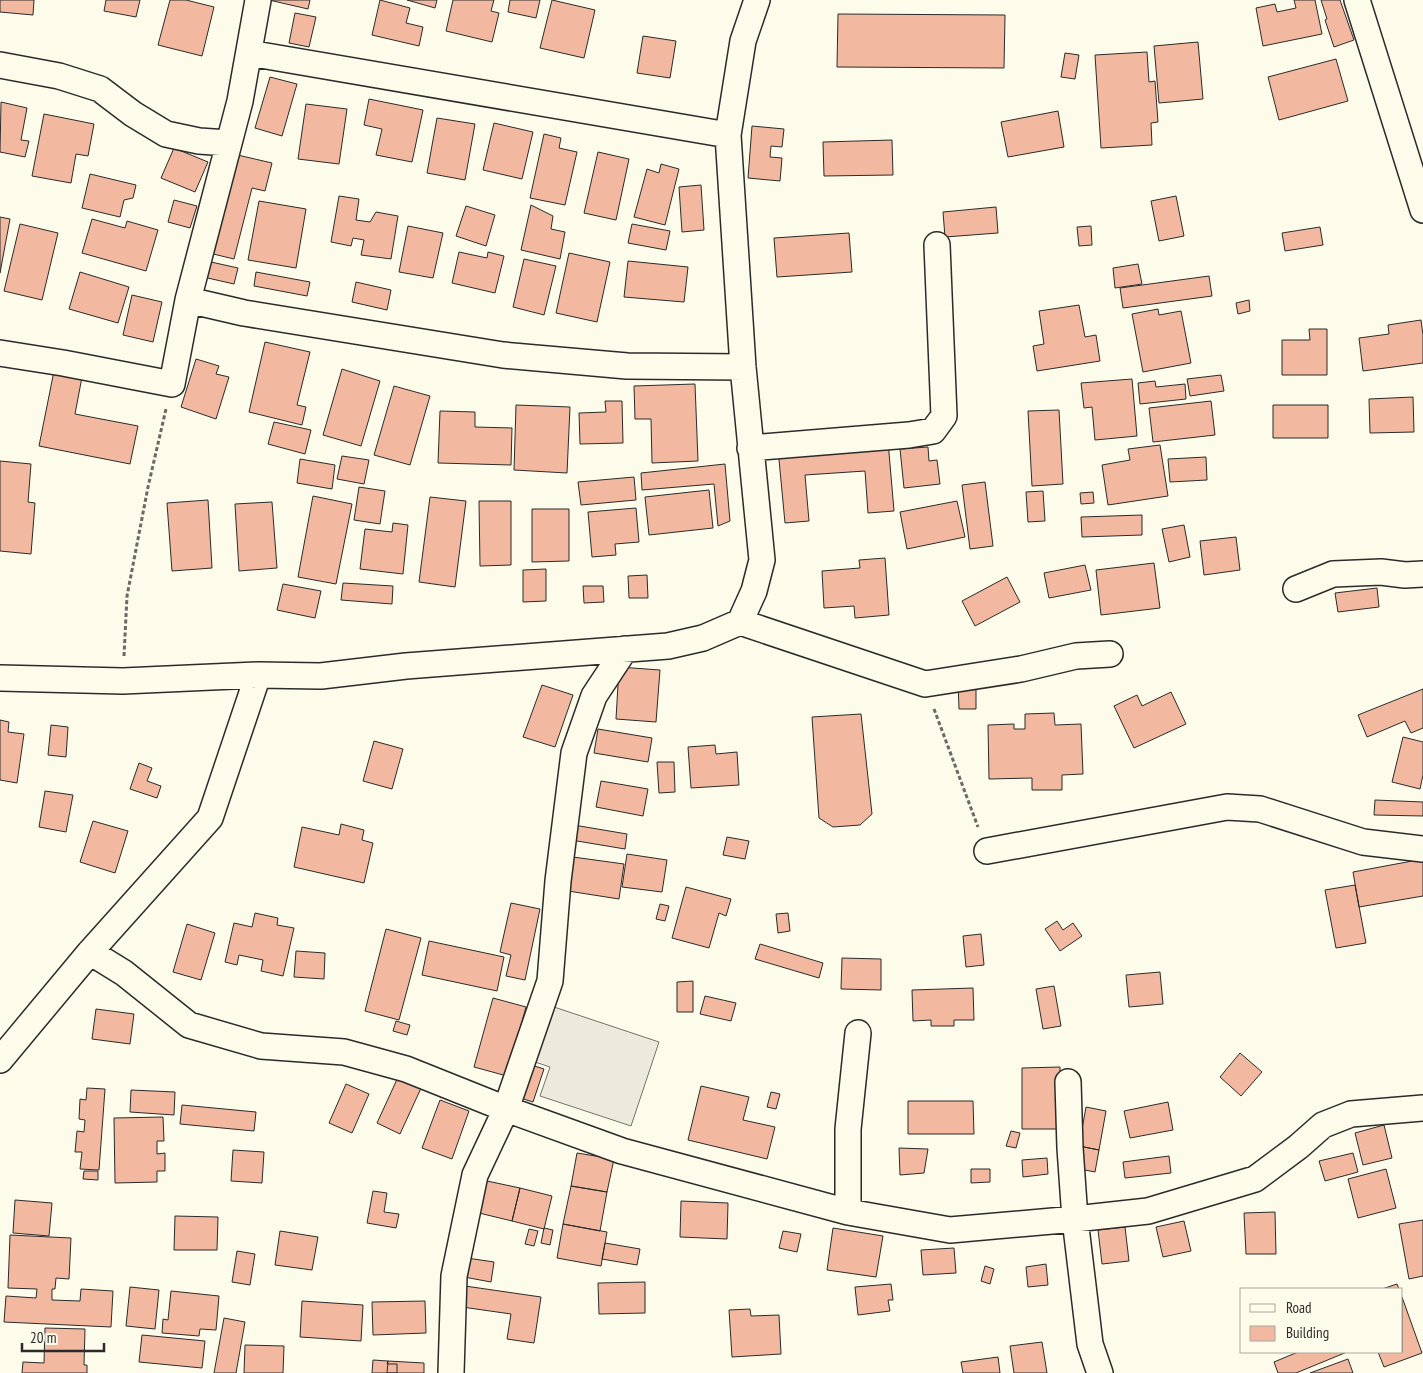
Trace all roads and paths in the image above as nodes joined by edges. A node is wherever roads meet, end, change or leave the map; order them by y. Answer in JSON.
{"nodes":[{"id":1,"x":258,"y":0,"type":"edge"},
{"id":2,"x":757,"y":0,"type":"edge"},
{"id":3,"x":1357,"y":0,"type":"edge"},
{"id":4,"x":249,"y":53,"type":"junction"},
{"id":5,"x":0,"y":65,"type":"edge"},
{"id":6,"x":728,"y":135,"type":"junction"},
{"id":7,"x":228,"y":143,"type":"junction"},
{"id":8,"x":1423,"y":210,"type":"edge"},
{"id":9,"x":937,"y":245,"type":"dead end"},
{"id":10,"x":188,"y":300,"type":"junction"},
{"id":11,"x":0,"y":353,"type":"edge"},
{"id":12,"x":743,"y":367,"type":"junction"},
{"id":13,"x":172,"y":384,"type":"junction"},
{"id":14,"x":750,"y":448,"type":"junction"},
{"id":15,"x":1423,"y":574,"type":"edge"},
{"id":16,"x":1296,"y":588,"type":"dead end"},
{"id":17,"x":740,"y":622,"type":"junction"},
{"id":18,"x":625,"y":649,"type":"junction"},
{"id":19,"x":1110,"y":654,"type":"dead end"},
{"id":20,"x":258,"y":675,"type":"junction"},
{"id":21,"x":0,"y":678,"type":"edge"},
{"id":22,"x":123,"y":681,"type":"junction"},
{"id":23,"x":925,"y":684,"type":"junction"},
{"id":24,"x":1423,"y":849,"type":"edge"},
{"id":25,"x":987,"y":851,"type":"joint"},
{"id":26,"x":90,"y":952,"type":"junction"},
{"id":27,"x":858,"y":1033,"type":"dead end"},
{"id":28,"x":0,"y":1060,"type":"edge"},
{"id":29,"x":1068,"y":1082,"type":"dead end"},
{"id":30,"x":1423,"y":1108,"type":"edge"},
{"id":31,"x":506,"y":1109,"type":"junction"},
{"id":32,"x":848,"y":1212,"type":"junction"},
{"id":33,"x":1075,"y":1219,"type":"junction"},
{"id":34,"x":451,"y":1373,"type":"edge"},
{"id":35,"x":1100,"y":1373,"type":"edge"}],
"edges":[{"from":1,"to":4,"type":"street"},
{"from":2,"to":6,"type":"street"},
{"from":3,"to":8,"type":"street"},
{"from":4,"to":6,"type":"street"},
{"from":4,"to":7,"type":"street"},
{"from":5,"to":7,"type":"street"},
{"from":6,"to":12,"type":"street"},
{"from":7,"to":10,"type":"street"},
{"from":9,"to":14,"type":"street"},
{"from":10,"to":12,"type":"street"},
{"from":10,"to":13,"type":"street"},
{"from":11,"to":13,"type":"street"},
{"from":12,"to":14,"type":"street"},
{"from":13,"to":22,"type":"path"},
{"from":14,"to":17,"type":"street"},
{"from":15,"to":16,"type":"street"},
{"from":17,"to":18,"type":"street"},
{"from":17,"to":23,"type":"street"},
{"from":18,"to":20,"type":"street"},
{"from":18,"to":31,"type":"street"},
{"from":19,"to":23,"type":"street"},
{"from":20,"to":22,"type":"street"},
{"from":20,"to":26,"type":"street"},
{"from":21,"to":22,"type":"street"},
{"from":23,"to":25,"type":"path"},
{"from":24,"to":25,"type":"street"},
{"from":26,"to":28,"type":"street"},
{"from":26,"to":31,"type":"street"},
{"from":27,"to":32,"type":"street"},
{"from":29,"to":33,"type":"street"},
{"from":30,"to":33,"type":"street"},
{"from":31,"to":32,"type":"street"},
{"from":31,"to":34,"type":"street"},
{"from":32,"to":33,"type":"street"},
{"from":33,"to":35,"type":"street"}]}
